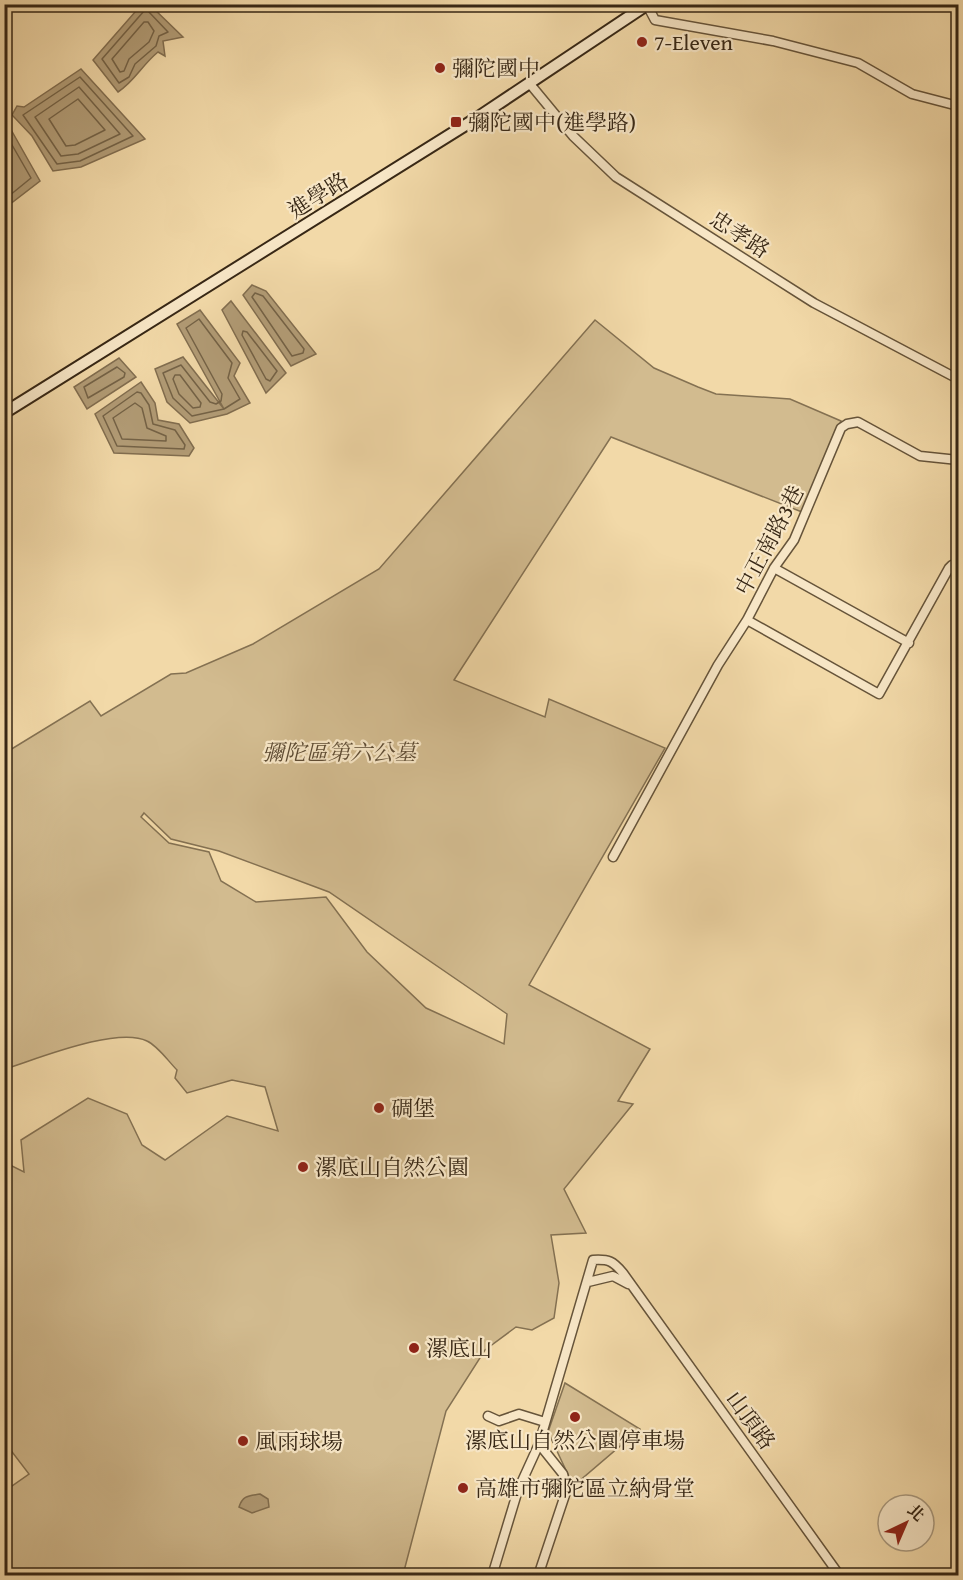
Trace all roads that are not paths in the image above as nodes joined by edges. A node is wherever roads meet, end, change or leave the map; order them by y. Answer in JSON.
{"nodes":[{"id":1,"x":647,"y":5,"type":"edge"},
{"id":2,"x":530,"y":84,"type":"junction"},
{"id":3,"x":958,"y":106,"type":"edge"},
{"id":4,"x":958,"y":379,"type":"edge"},
{"id":5,"x":4,"y":413,"type":"edge"},
{"id":6,"x":958,"y":460,"type":"edge"},
{"id":7,"x":958,"y":567,"type":"edge"},
{"id":8,"x":774,"y":568,"type":"junction"},
{"id":9,"x":747,"y":620,"type":"junction"},
{"id":10,"x":909,"y":643,"type":"junction"},
{"id":11,"x":612,"y":857,"type":"dead end"},
{"id":12,"x":588,"y":1282,"type":"junction"},
{"id":13,"x":631,"y":1286,"type":"junction"},
{"id":14,"x":488,"y":1416,"type":"dead end"},
{"id":15,"x":545,"y":1422,"type":"junction"},
{"id":16,"x":539,"y":1444,"type":"junction"},
{"id":17,"x":492,"y":1575,"type":"edge"},
{"id":18,"x":538,"y":1575,"type":"edge"},
{"id":19,"x":840,"y":1575,"type":"edge"}],
"edges":[{"from":1,"to":2,"type":"street","name":"進學路"},
{"from":1,"to":3,"type":"street"},
{"from":2,"to":4,"type":"street","name":"忠孝路"},
{"from":2,"to":5,"type":"street","name":"進學路"},
{"from":6,"to":8,"type":"street","name":"中正南路3巷"},
{"from":7,"to":10,"type":"street"},
{"from":8,"to":9,"type":"street","name":"中正南路3巷"},
{"from":8,"to":10,"type":"street"},
{"from":9,"to":10,"type":"street","name":"中正南路3巷"},
{"from":9,"to":11,"type":"street","name":"中正南路3巷"},
{"from":12,"to":13,"type":"street"},
{"from":12,"to":13,"type":"street","name":"山頂路"},
{"from":12,"to":15,"type":"street"},
{"from":13,"to":19,"type":"street","name":"山頂路"},
{"from":14,"to":15,"type":"street"},
{"from":15,"to":16,"type":"street"},
{"from":16,"to":17,"type":"street"},
{"from":16,"to":18,"type":"street"}]}
